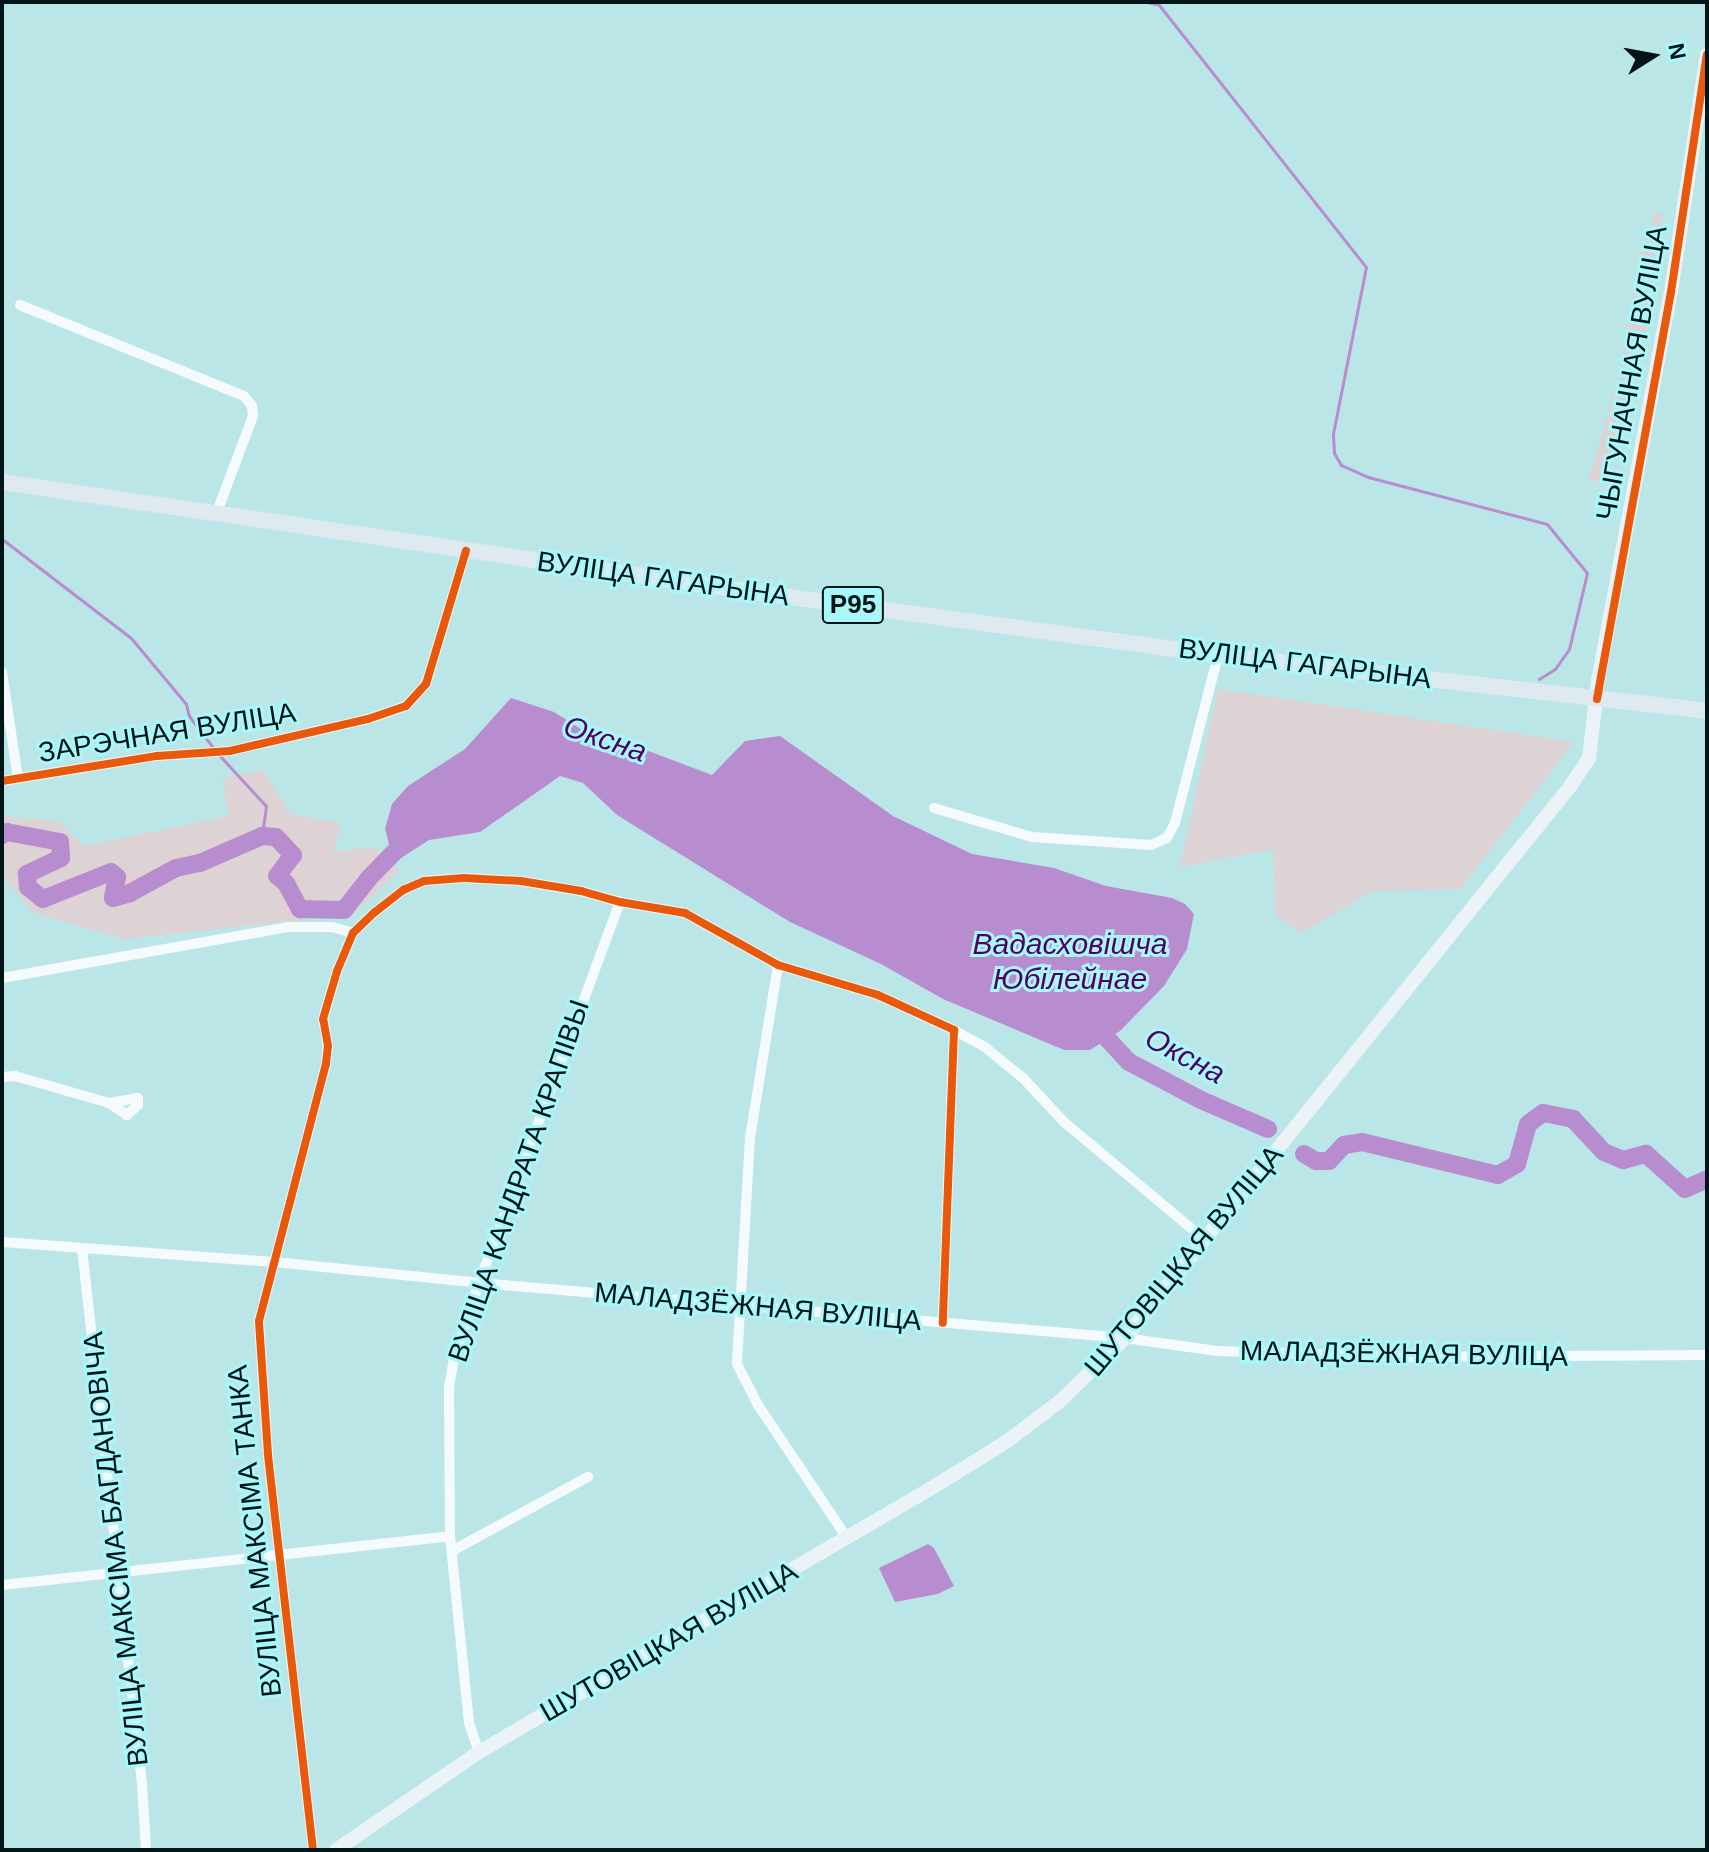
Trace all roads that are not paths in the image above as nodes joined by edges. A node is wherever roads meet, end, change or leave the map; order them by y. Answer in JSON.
{"nodes":[{"id":1,"x":1707,"y":55,"type":"edge"},
{"id":2,"x":20,"y":305,"type":"dead end"},
{"id":3,"x":2,"y":482,"type":"edge"},
{"id":4,"x":217,"y":512,"type":"junction"},
{"id":5,"x":466,"y":551,"type":"junction"},
{"id":6,"x":1218,"y":655,"type":"junction"},
{"id":7,"x":2,"y":672,"type":"edge"},
{"id":8,"x":1597,"y":699,"type":"junction"},
{"id":9,"x":1707,"y":711,"type":"edge"},
{"id":10,"x":18,"y":779,"type":"junction"},
{"id":11,"x":2,"y":781,"type":"edge"},
{"id":12,"x":934,"y":808,"type":"dead end"},
{"id":13,"x":620,"y":902,"type":"junction"},
{"id":14,"x":353,"y":933,"type":"junction"},
{"id":15,"x":778,"y":965,"type":"junction"},
{"id":16,"x":2,"y":978,"type":"edge"},
{"id":17,"x":954,"y":1030,"type":"junction"},
{"id":18,"x":2,"y":1077,"type":"edge"},
{"id":19,"x":109,"y":1103,"type":"dead end"},
{"id":20,"x":1205,"y":1240,"type":"junction"},
{"id":21,"x":2,"y":1242,"type":"edge"},
{"id":22,"x":82,"y":1249,"type":"junction"},
{"id":23,"x":274,"y":1262,"type":"junction"},
{"id":24,"x":479,"y":1283,"type":"junction"},
{"id":25,"x":739,"y":1305,"type":"junction"},
{"id":26,"x":943,"y":1323,"type":"junction"},
{"id":27,"x":1125,"y":1338,"type":"junction"},
{"id":28,"x":1707,"y":1355,"type":"edge"},
{"id":29,"x":588,"y":1477,"type":"dead end"},
{"id":30,"x":450,"y":1536,"type":"junction"},
{"id":31,"x":847,"y":1538,"type":"junction"},
{"id":32,"x":452,"y":1551,"type":"junction"},
{"id":33,"x":279,"y":1554,"type":"junction"},
{"id":34,"x":117,"y":1573,"type":"junction"},
{"id":35,"x":2,"y":1585,"type":"edge"},
{"id":36,"x":479,"y":1752,"type":"junction"},
{"id":37,"x":146,"y":1850,"type":"edge"},
{"id":38,"x":313,"y":1850,"type":"edge"},
{"id":39,"x":336,"y":1850,"type":"edge"}],
"edges":[{"from":1,"to":8,"type":"main road","name":"ЧЫГУНАЧНАЯ ВУЛІЦА"},
{"from":2,"to":4,"type":"street"},
{"from":3,"to":4,"type":"main road","name":"ВУЛІЦА ГАГАРЫНА","number":"Р95"},
{"from":4,"to":5,"type":"main road","name":"ВУЛІЦА ГАГАРЫНА","number":"Р95"},
{"from":5,"to":6,"type":"main road","name":"ВУЛІЦА ГАГАРЫНА","number":"Р95"},
{"from":5,"to":10,"type":"street","name":"ЗАРЭЧНАЯ ВУЛІЦА"},
{"from":6,"to":8,"type":"main road","name":"ВУЛІЦА ГАГАРЫНА","number":"Р95"},
{"from":6,"to":12,"type":"street"},
{"from":7,"to":10,"type":"street"},
{"from":8,"to":9,"type":"main road","name":"ВУЛІЦА ГАГАРЫНА","number":"Р95"},
{"from":8,"to":20,"type":"main road","name":"ШУТОВІЦКАЯ ВУЛІЦА"},
{"from":10,"to":11,"type":"street","name":"ЗАРЭЧНАЯ ВУЛІЦА"},
{"from":13,"to":14,"type":"street"},
{"from":13,"to":15,"type":"street"},
{"from":13,"to":24,"type":"street","name":"ВУЛІЦА КАНДРАТА КРАПІВЫ"},
{"from":14,"to":16,"type":"street"},
{"from":14,"to":23,"type":"street","name":"ВУЛІЦА МАКСІМА ТАНКА"},
{"from":15,"to":17,"type":"street"},
{"from":15,"to":25,"type":"street"},
{"from":17,"to":20,"type":"street"},
{"from":17,"to":26,"type":"street"},
{"from":18,"to":19,"type":"street"},
{"from":20,"to":27,"type":"main road","name":"ШУТОВІЦКАЯ ВУЛІЦА"},
{"from":21,"to":22,"type":"street","name":"МАЛАДЗЁЖНАЯ ВУЛІЦА"},
{"from":22,"to":23,"type":"street","name":"МАЛАДЗЁЖНАЯ ВУЛІЦА"},
{"from":22,"to":34,"type":"street","name":"ВУЛІЦА МАКСІМА БАГДАНОВІЧА"},
{"from":23,"to":24,"type":"street","name":"МАЛАДЗЁЖНАЯ ВУЛІЦА"},
{"from":23,"to":33,"type":"street","name":"ВУЛІЦА МАКСІМА ТАНКА"},
{"from":24,"to":25,"type":"street","name":"МАЛАДЗЁЖНАЯ ВУЛІЦА"},
{"from":24,"to":30,"type":"street","name":"ВУЛІЦА КАНДРАТА КРАПІВЫ"},
{"from":25,"to":26,"type":"street","name":"МАЛАДЗЁЖНАЯ ВУЛІЦА"},
{"from":25,"to":31,"type":"street"},
{"from":26,"to":27,"type":"street","name":"МАЛАДЗЁЖНАЯ ВУЛІЦА"},
{"from":27,"to":28,"type":"street","name":"МАЛАДЗЁЖНАЯ ВУЛІЦА"},
{"from":27,"to":31,"type":"main road","name":"ШУТОВІЦКАЯ ВУЛІЦА"},
{"from":29,"to":32,"type":"street"},
{"from":30,"to":32,"type":"street","name":"ВУЛІЦА КАНДРАТА КРАПІВЫ"},
{"from":30,"to":33,"type":"street"},
{"from":31,"to":36,"type":"main road","name":"ШУТОВІЦКАЯ ВУЛІЦА"},
{"from":32,"to":36,"type":"street","name":"ВУЛІЦА КАНДРАТА КРАПІВЫ"},
{"from":33,"to":34,"type":"street"},
{"from":33,"to":38,"type":"street","name":"ВУЛІЦА МАКСІМА ТАНКА"},
{"from":34,"to":35,"type":"street"},
{"from":34,"to":37,"type":"street","name":"ВУЛІЦА МАКСІМА БАГДАНОВІЧА"},
{"from":36,"to":39,"type":"main road","name":"ШУТОВІЦКАЯ ВУЛІЦА"}]}
